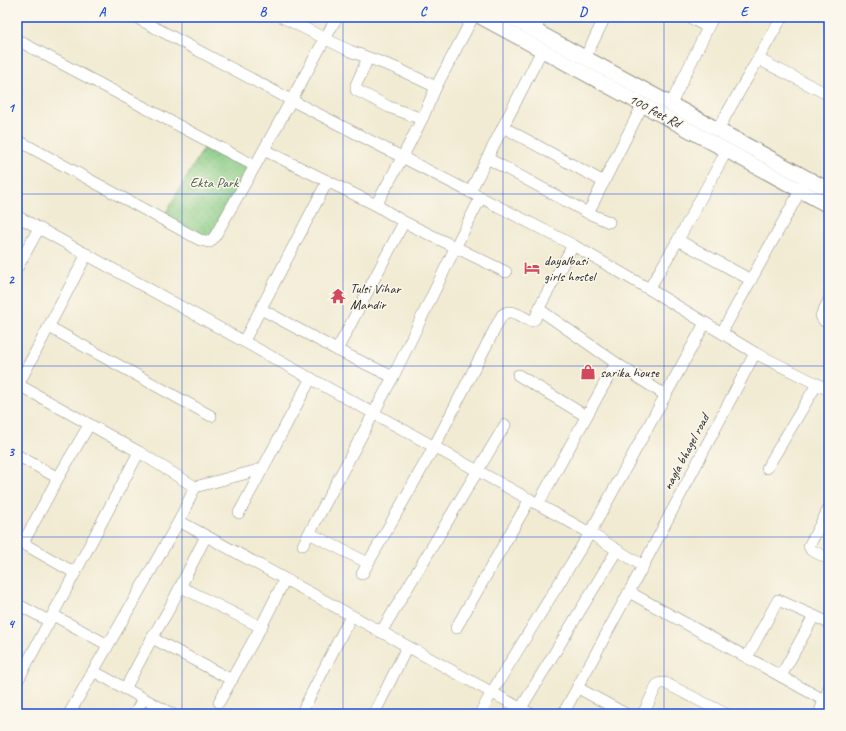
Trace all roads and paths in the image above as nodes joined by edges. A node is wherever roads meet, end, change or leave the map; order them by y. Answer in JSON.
{"nodes":[{"id":1,"x":135,"y":17,"type":"edge"},
{"id":2,"x":282,"y":17,"type":"edge"},
{"id":3,"x":336,"y":17,"type":"edge"},
{"id":4,"x":473,"y":17,"type":"edge"},
{"id":5,"x":481,"y":17,"type":"edge"},
{"id":6,"x":510,"y":17,"type":"edge"},
{"id":7,"x":541,"y":17,"type":"edge"},
{"id":8,"x":605,"y":17,"type":"edge"},
{"id":9,"x":689,"y":17,"type":"edge"},
{"id":10,"x":782,"y":17,"type":"edge"},
{"id":11,"x":710,"y":22,"type":"edge"},
{"id":12,"x":535,"y":31,"type":"junction"},
{"id":13,"x":324,"y":39,"type":"junction"},
{"id":14,"x":17,"y":40,"type":"edge"},
{"id":15,"x":542,"y":50,"type":"junction"},
{"id":16,"x":368,"y":58,"type":"junction"},
{"id":17,"x":585,"y":58,"type":"junction"},
{"id":18,"x":758,"y":58,"type":"junction"},
{"id":19,"x":436,"y":87,"type":"junction"},
{"id":20,"x":829,"y":95,"type":"edge"},
{"id":21,"x":291,"y":100,"type":"junction"},
{"id":22,"x":643,"y":104,"type":"junction"},
{"id":23,"x":671,"y":104,"type":"junction"},
{"id":24,"x":422,"y":119,"type":"junction"},
{"id":25,"x":503,"y":127,"type":"junction"},
{"id":26,"x":718,"y":129,"type":"junction"},
{"id":27,"x":17,"y":140,"type":"edge"},
{"id":28,"x":264,"y":150,"type":"junction"},
{"id":29,"x":727,"y":150,"type":"junction"},
{"id":30,"x":402,"y":158,"type":"junction"},
{"id":31,"x":487,"y":158,"type":"junction"},
{"id":32,"x":255,"y":166,"type":"junction"},
{"id":33,"x":328,"y":182,"type":"junction"},
{"id":34,"x":604,"y":182,"type":"junction"},
{"id":35,"x":804,"y":184,"type":"junction"},
{"id":36,"x":829,"y":188,"type":"edge"},
{"id":37,"x":470,"y":192,"type":"junction"},
{"id":38,"x":481,"y":197,"type":"junction"},
{"id":39,"x":376,"y":205,"type":"junction"},
{"id":40,"x":829,"y":206,"type":"edge"},
{"id":41,"x":588,"y":213,"type":"junction"},
{"id":42,"x":17,"y":216,"type":"edge"},
{"id":43,"x":404,"y":222,"type":"junction"},
{"id":44,"x":609,"y":222,"type":"dead end"},
{"id":45,"x":39,"y":228,"type":"junction"},
{"id":46,"x":678,"y":240,"type":"junction"},
{"id":47,"x":573,"y":245,"type":"junction"},
{"id":48,"x":456,"y":246,"type":"junction"},
{"id":49,"x":87,"y":254,"type":"junction"},
{"id":50,"x":17,"y":268,"type":"edge"},
{"id":51,"x":506,"y":272,"type":"dead end"},
{"id":52,"x":751,"y":280,"type":"junction"},
{"id":53,"x":649,"y":289,"type":"junction"},
{"id":54,"x":829,"y":300,"type":"edge"},
{"id":55,"x":261,"y":309,"type":"junction"},
{"id":56,"x":539,"y":309,"type":"junction"},
{"id":57,"x":705,"y":323,"type":"junction"},
{"id":58,"x":829,"y":323,"type":"edge"},
{"id":59,"x":49,"y":327,"type":"junction"},
{"id":60,"x":722,"y":332,"type":"junction"},
{"id":61,"x":244,"y":341,"type":"junction"},
{"id":62,"x":337,"y":350,"type":"junction"},
{"id":63,"x":755,"y":353,"type":"junction"},
{"id":64,"x":616,"y":363,"type":"junction"},
{"id":65,"x":518,"y":375,"type":"dead end"},
{"id":66,"x":393,"y":377,"type":"junction"},
{"id":67,"x":311,"y":378,"type":"junction"},
{"id":68,"x":817,"y":384,"type":"junction"},
{"id":69,"x":17,"y":385,"type":"edge"},
{"id":70,"x":829,"y":390,"type":"edge"},
{"id":71,"x":666,"y":395,"type":"junction"},
{"id":72,"x":374,"y":412,"type":"junction"},
{"id":73,"x":211,"y":416,"type":"dead end"},
{"id":74,"x":586,"y":416,"type":"junction"},
{"id":75,"x":89,"y":424,"type":"junction"},
{"id":76,"x":505,"y":425,"type":"dead end"},
{"id":77,"x":434,"y":447,"type":"junction"},
{"id":78,"x":139,"y":452,"type":"junction"},
{"id":79,"x":17,"y":455,"type":"edge"},
{"id":80,"x":767,"y":468,"type":"dead end"},
{"id":81,"x":262,"y":469,"type":"junction"},
{"id":82,"x":478,"y":470,"type":"junction"},
{"id":83,"x":58,"y":478,"type":"junction"},
{"id":84,"x":195,"y":487,"type":"junction"},
{"id":85,"x":534,"y":501,"type":"junction"},
{"id":86,"x":829,"y":508,"type":"edge"},
{"id":87,"x":239,"y":512,"type":"dead end"},
{"id":88,"x":178,"y":521,"type":"junction"},
{"id":89,"x":309,"y":533,"type":"junction"},
{"id":90,"x":590,"y":533,"type":"junction"},
{"id":91,"x":206,"y":536,"type":"junction"},
{"id":92,"x":20,"y":541,"type":"edge"},
{"id":93,"x":303,"y":545,"type":"dead end"},
{"id":94,"x":618,"y":550,"type":"junction"},
{"id":95,"x":829,"y":559,"type":"edge"},
{"id":96,"x":368,"y":563,"type":"junction"},
{"id":97,"x":644,"y":566,"type":"junction"},
{"id":98,"x":75,"y":573,"type":"junction"},
{"id":99,"x":362,"y":574,"type":"dead end"},
{"id":100,"x":285,"y":579,"type":"junction"},
{"id":101,"x":181,"y":586,"type":"junction"},
{"id":102,"x":629,"y":592,"type":"junction"},
{"id":103,"x":17,"y":604,"type":"edge"},
{"id":104,"x":351,"y":616,"type":"junction"},
{"id":105,"x":814,"y":616,"type":"junction"},
{"id":106,"x":51,"y":618,"type":"junction"},
{"id":107,"x":829,"y":623,"type":"edge"},
{"id":108,"x":261,"y":627,"type":"junction"},
{"id":109,"x":456,"y":628,"type":"dead end"},
{"id":110,"x":381,"y":632,"type":"junction"},
{"id":111,"x":152,"y":638,"type":"junction"},
{"id":112,"x":108,"y":645,"type":"junction"},
{"id":113,"x":407,"y":647,"type":"junction"},
{"id":114,"x":747,"y":657,"type":"junction"},
{"id":115,"x":21,"y":666,"type":"edge"},
{"id":116,"x":93,"y":671,"type":"junction"},
{"id":117,"x":781,"y":676,"type":"junction"},
{"id":118,"x":232,"y":680,"type":"junction"},
{"id":119,"x":17,"y":682,"type":"edge"},
{"id":120,"x":578,"y":688,"type":"junction"},
{"id":121,"x":829,"y":688,"type":"edge"},
{"id":122,"x":125,"y":689,"type":"junction"},
{"id":123,"x":492,"y":692,"type":"junction"},
{"id":124,"x":143,"y":698,"type":"junction"},
{"id":125,"x":219,"y":702,"type":"dead end"},
{"id":126,"x":826,"y":702,"type":"edge"},
{"id":127,"x":521,"y":708,"type":"junction"},
{"id":128,"x":69,"y":714,"type":"edge"},
{"id":129,"x":135,"y":714,"type":"edge"},
{"id":130,"x":172,"y":714,"type":"edge"},
{"id":131,"x":301,"y":714,"type":"edge"},
{"id":132,"x":374,"y":714,"type":"edge"},
{"id":133,"x":480,"y":714,"type":"edge"},
{"id":134,"x":531,"y":714,"type":"edge"},
{"id":135,"x":564,"y":714,"type":"edge"},
{"id":136,"x":626,"y":714,"type":"edge"},
{"id":137,"x":643,"y":714,"type":"edge"},
{"id":138,"x":726,"y":714,"type":"edge"},
{"id":139,"x":818,"y":714,"type":"edge"}],
"edges":[{"from":1,"to":21,"type":"street"},
{"from":2,"to":13,"type":"street"},
{"from":3,"to":13,"type":"street"},
{"from":4,"to":19,"type":"street"},
{"from":5,"to":15,"type":"main road","name":"100 feet Rd"},
{"from":6,"to":12,"type":"main road"},
{"from":7,"to":12,"type":"street"},
{"from":8,"to":17,"type":"street"},
{"from":9,"to":11,"type":"street"},
{"from":10,"to":18,"type":"street"},
{"from":11,"to":23,"type":"street"},
{"from":12,"to":17,"type":"main road"},
{"from":13,"to":16,"type":"street"},
{"from":13,"to":21,"type":"street"},
{"from":14,"to":32,"type":"street"},
{"from":15,"to":22,"type":"main road","name":"100 feet Rd"},
{"from":15,"to":25,"type":"street"},
{"from":16,"to":19,"type":"street"},
{"from":16,"to":24,"type":"street"},
{"from":17,"to":23,"type":"main road"},
{"from":18,"to":20,"type":"street"},
{"from":18,"to":26,"type":"street"},
{"from":19,"to":24,"type":"street"},
{"from":21,"to":28,"type":"street"},
{"from":21,"to":30,"type":"street"},
{"from":22,"to":29,"type":"main road","name":"100 feet Rd"},
{"from":22,"to":34,"type":"street"},
{"from":23,"to":26,"type":"main road"},
{"from":24,"to":30,"type":"street"},
{"from":25,"to":31,"type":"street"},
{"from":25,"to":34,"type":"street"},
{"from":26,"to":35,"type":"main road"},
{"from":27,"to":32,"type":"street"},
{"from":28,"to":32,"type":"street"},
{"from":28,"to":33,"type":"street"},
{"from":29,"to":35,"type":"main road","name":"100 feet Rd"},
{"from":29,"to":46,"type":"street"},
{"from":30,"to":37,"type":"street"},
{"from":30,"to":39,"type":"street"},
{"from":31,"to":37,"type":"street"},
{"from":31,"to":41,"type":"street"},
{"from":33,"to":39,"type":"street"},
{"from":33,"to":55,"type":"street"},
{"from":34,"to":41,"type":"street"},
{"from":35,"to":36,"type":"main road"},
{"from":35,"to":40,"type":"main road","name":"100 feet Rd"},
{"from":35,"to":52,"type":"street"},
{"from":37,"to":38,"type":"street"},
{"from":38,"to":47,"type":"street"},
{"from":38,"to":48,"type":"street"},
{"from":39,"to":43,"type":"street"},
{"from":41,"to":44,"type":"street"},
{"from":42,"to":45,"type":"street"},
{"from":43,"to":48,"type":"street"},
{"from":43,"to":62,"type":"street"},
{"from":45,"to":49,"type":"street"},
{"from":45,"to":50,"type":"street"},
{"from":46,"to":52,"type":"street"},
{"from":46,"to":53,"type":"street"},
{"from":47,"to":53,"type":"street"},
{"from":47,"to":56,"type":"street"},
{"from":48,"to":51,"type":"street"},
{"from":48,"to":66,"type":"street"},
{"from":49,"to":59,"type":"street"},
{"from":49,"to":61,"type":"street"},
{"from":52,"to":60,"type":"street"},
{"from":53,"to":57,"type":"street"},
{"from":54,"to":58,"type":"street"},
{"from":55,"to":61,"type":"street"},
{"from":55,"to":62,"type":"street"},
{"from":56,"to":64,"type":"street"},
{"from":56,"to":77,"type":"street"},
{"from":57,"to":60,"type":"street"},
{"from":57,"to":71,"type":"street"},
{"from":59,"to":69,"type":"street"},
{"from":59,"to":73,"type":"street"},
{"from":60,"to":63,"type":"street"},
{"from":61,"to":67,"type":"street"},
{"from":62,"to":66,"type":"street"},
{"from":63,"to":68,"type":"street"},
{"from":63,"to":97,"type":"street","name":"nagla bhagel road"},
{"from":64,"to":71,"type":"street"},
{"from":64,"to":74,"type":"street"},
{"from":65,"to":74,"type":"street"},
{"from":66,"to":72,"type":"street"},
{"from":67,"to":72,"type":"street"},
{"from":67,"to":81,"type":"street"},
{"from":68,"to":70,"type":"street"},
{"from":68,"to":80,"type":"street"},
{"from":69,"to":75,"type":"street"},
{"from":71,"to":90,"type":"street"},
{"from":72,"to":77,"type":"street"},
{"from":72,"to":89,"type":"street"},
{"from":74,"to":85,"type":"street"},
{"from":75,"to":78,"type":"street"},
{"from":75,"to":83,"type":"street"},
{"from":76,"to":82,"type":"street"},
{"from":77,"to":82,"type":"street"},
{"from":77,"to":96,"type":"street"},
{"from":78,"to":84,"type":"street"},
{"from":78,"to":98,"type":"street"},
{"from":79,"to":83,"type":"street"},
{"from":81,"to":84,"type":"street"},
{"from":81,"to":87,"type":"street"},
{"from":82,"to":85,"type":"street"},
{"from":82,"to":110,"type":"street"},
{"from":83,"to":92,"type":"street"},
{"from":84,"to":88,"type":"street"},
{"from":85,"to":90,"type":"street"},
{"from":85,"to":109,"type":"street"},
{"from":86,"to":95,"type":"street"},
{"from":88,"to":91,"type":"street"},
{"from":88,"to":112,"type":"street"},
{"from":89,"to":93,"type":"street"},
{"from":89,"to":96,"type":"street"},
{"from":90,"to":94,"type":"street"},
{"from":90,"to":123,"type":"street"},
{"from":91,"to":100,"type":"street"},
{"from":91,"to":101,"type":"street"},
{"from":92,"to":98,"type":"street"},
{"from":94,"to":97,"type":"street"},
{"from":94,"to":127,"type":"street"},
{"from":96,"to":99,"type":"street"},
{"from":97,"to":102,"type":"street","name":"nagla bhagel road"},
{"from":98,"to":106,"type":"street"},
{"from":100,"to":104,"type":"street"},
{"from":100,"to":108,"type":"street"},
{"from":101,"to":108,"type":"street"},
{"from":101,"to":111,"type":"street"},
{"from":102,"to":114,"type":"street"},
{"from":102,"to":120,"type":"street","name":"nagla bhagel road"},
{"from":103,"to":106,"type":"street"},
{"from":104,"to":110,"type":"street"},
{"from":104,"to":131,"type":"street"},
{"from":105,"to":107,"type":"street"},
{"from":105,"to":114,"type":"street"},
{"from":105,"to":117,"type":"street"},
{"from":106,"to":112,"type":"street"},
{"from":106,"to":115,"type":"street"},
{"from":108,"to":118,"type":"street"},
{"from":110,"to":113,"type":"street"},
{"from":111,"to":118,"type":"street"},
{"from":111,"to":122,"type":"street"},
{"from":112,"to":116,"type":"street"},
{"from":113,"to":123,"type":"street"},
{"from":113,"to":132,"type":"street"},
{"from":114,"to":117,"type":"street"},
{"from":115,"to":119,"type":"street"},
{"from":116,"to":122,"type":"street"},
{"from":116,"to":128,"type":"street"},
{"from":117,"to":126,"type":"street"},
{"from":118,"to":125,"type":"street"},
{"from":120,"to":135,"type":"street","name":"nagla bhagel road"},
{"from":120,"to":136,"type":"street"},
{"from":121,"to":126,"type":"street"},
{"from":122,"to":124,"type":"street"},
{"from":123,"to":127,"type":"street"},
{"from":123,"to":133,"type":"street"},
{"from":124,"to":129,"type":"street"},
{"from":124,"to":130,"type":"street"},
{"from":126,"to":139,"type":"street"},
{"from":127,"to":134,"type":"street"},
{"from":137,"to":138,"type":"street"}]}
